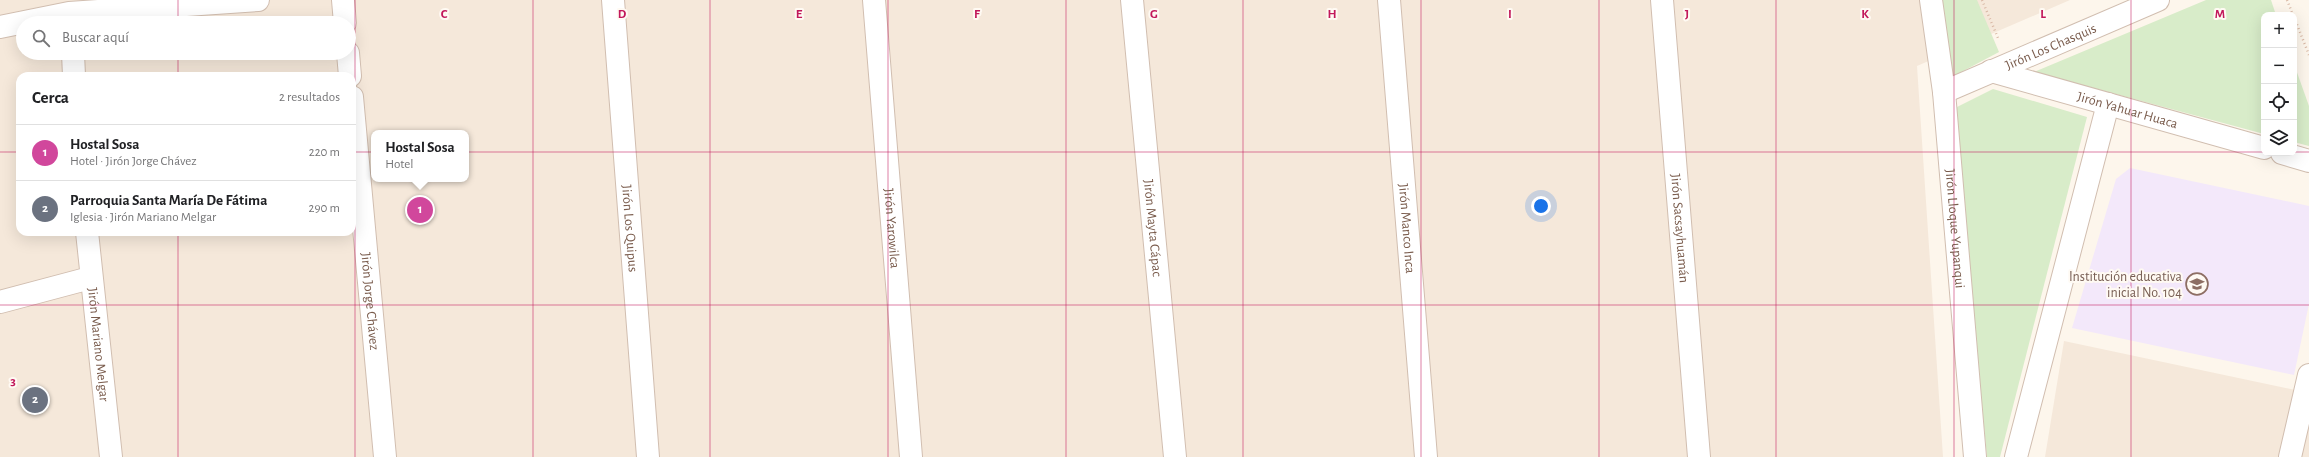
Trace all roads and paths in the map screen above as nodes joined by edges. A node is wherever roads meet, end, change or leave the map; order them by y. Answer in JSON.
{"nodes":[{"id":1,"x":258,"y":0,"type":"edge"},
{"id":2,"x":343,"y":0,"type":"edge"},
{"id":3,"x":613,"y":0,"type":"edge"},
{"id":4,"x":874,"y":0,"type":"edge"},
{"id":5,"x":1132,"y":0,"type":"edge"},
{"id":6,"x":1389,"y":0,"type":"edge"},
{"id":7,"x":1662,"y":0,"type":"edge"},
{"id":8,"x":1931,"y":0,"type":"edge"},
{"id":9,"x":1982,"y":0,"type":"edge"},
{"id":10,"x":2158,"y":0,"type":"edge"},
{"id":11,"x":2287,"y":0,"type":"edge"},
{"id":12,"x":69,"y":12,"type":"edge"},
{"id":13,"x":2292,"y":12,"type":"edge"},
{"id":14,"x":51,"y":16,"type":"edge"},
{"id":15,"x":344,"y":16,"type":"edge"},
{"id":16,"x":16,"y":24,"type":"edge"},
{"id":17,"x":2297,"y":24,"type":"edge"},
{"id":18,"x":0,"y":27,"type":"edge"},
{"id":19,"x":2309,"y":55,"type":"edge"},
{"id":20,"x":73,"y":60,"type":"edge"},
{"id":21,"x":349,"y":60,"type":"edge"},
{"id":22,"x":2000,"y":68,"type":"junction"},
{"id":23,"x":74,"y":72,"type":"edge"},
{"id":24,"x":350,"y":72,"type":"edge"},
{"id":25,"x":1944,"y":92,"type":"junction"},
{"id":26,"x":2108,"y":104,"type":"junction"},
{"id":27,"x":356,"y":141,"type":"edge"},
{"id":28,"x":2261,"y":147,"type":"edge"},
{"id":29,"x":2292,"y":156,"type":"edge"},
{"id":30,"x":2309,"y":161,"type":"edge"},
{"id":31,"x":87,"y":236,"type":"edge"},
{"id":32,"x":90,"y":278,"type":"junction"},
{"id":33,"x":0,"y":302,"type":"edge"},
{"id":34,"x":2309,"y":375,"type":"edge"},
{"id":35,"x":111,"y":457,"type":"edge"},
{"id":36,"x":385,"y":457,"type":"edge"},
{"id":37,"x":648,"y":457,"type":"edge"},
{"id":38,"x":911,"y":457,"type":"edge"},
{"id":39,"x":1175,"y":457,"type":"edge"},
{"id":40,"x":1426,"y":457,"type":"edge"},
{"id":41,"x":1699,"y":457,"type":"edge"},
{"id":42,"x":1975,"y":457,"type":"edge"},
{"id":43,"x":2016,"y":457,"type":"edge"},
{"id":44,"x":2290,"y":457,"type":"edge"}],
"edges":[{"from":1,"to":12,"type":"street"},
{"from":2,"to":15,"type":"street"},
{"from":3,"to":37,"type":"street","name":"Jirón Los Quipus"},
{"from":4,"to":38,"type":"street","name":"Jirón Yarowilca"},
{"from":5,"to":39,"type":"street","name":"Jirón Mayta Cápac"},
{"from":6,"to":40,"type":"street","name":"Jirón Manco Inca"},
{"from":7,"to":41,"type":"street","name":"Jirón Sacsayhuamán"},
{"from":8,"to":25,"type":"street","name":"Jirón Lloque Yupanqui"},
{"from":9,"to":22,"type":"path"},
{"from":10,"to":22,"type":"street","name":"Jirón Los Chasquis"},
{"from":11,"to":13,"type":"path"},
{"from":12,"to":14,"type":"street"},
{"from":16,"to":18,"type":"street"},
{"from":17,"to":19,"type":"path"},
{"from":20,"to":23,"type":"street"},
{"from":21,"to":24,"type":"street"},
{"from":22,"to":25,"type":"street","name":"Jirón Los Chasquis"},
{"from":22,"to":26,"type":"street","name":"Jirón Yahuar Huaca"},
{"from":25,"to":42,"type":"street","name":"Jirón Lloque Yupanqui"},
{"from":26,"to":28,"type":"street","name":"Jirón Yahuar Huaca"},
{"from":26,"to":43,"type":"street"},
{"from":27,"to":36,"type":"street","name":"Jirón Jorge Chávez"},
{"from":29,"to":30,"type":"street"},
{"from":31,"to":32,"type":"street","name":"Jirón Mariano Melgar"},
{"from":32,"to":33,"type":"street"},
{"from":32,"to":35,"type":"street","name":"Jirón Mariano Melgar"},
{"from":34,"to":44,"type":"street"}]}
